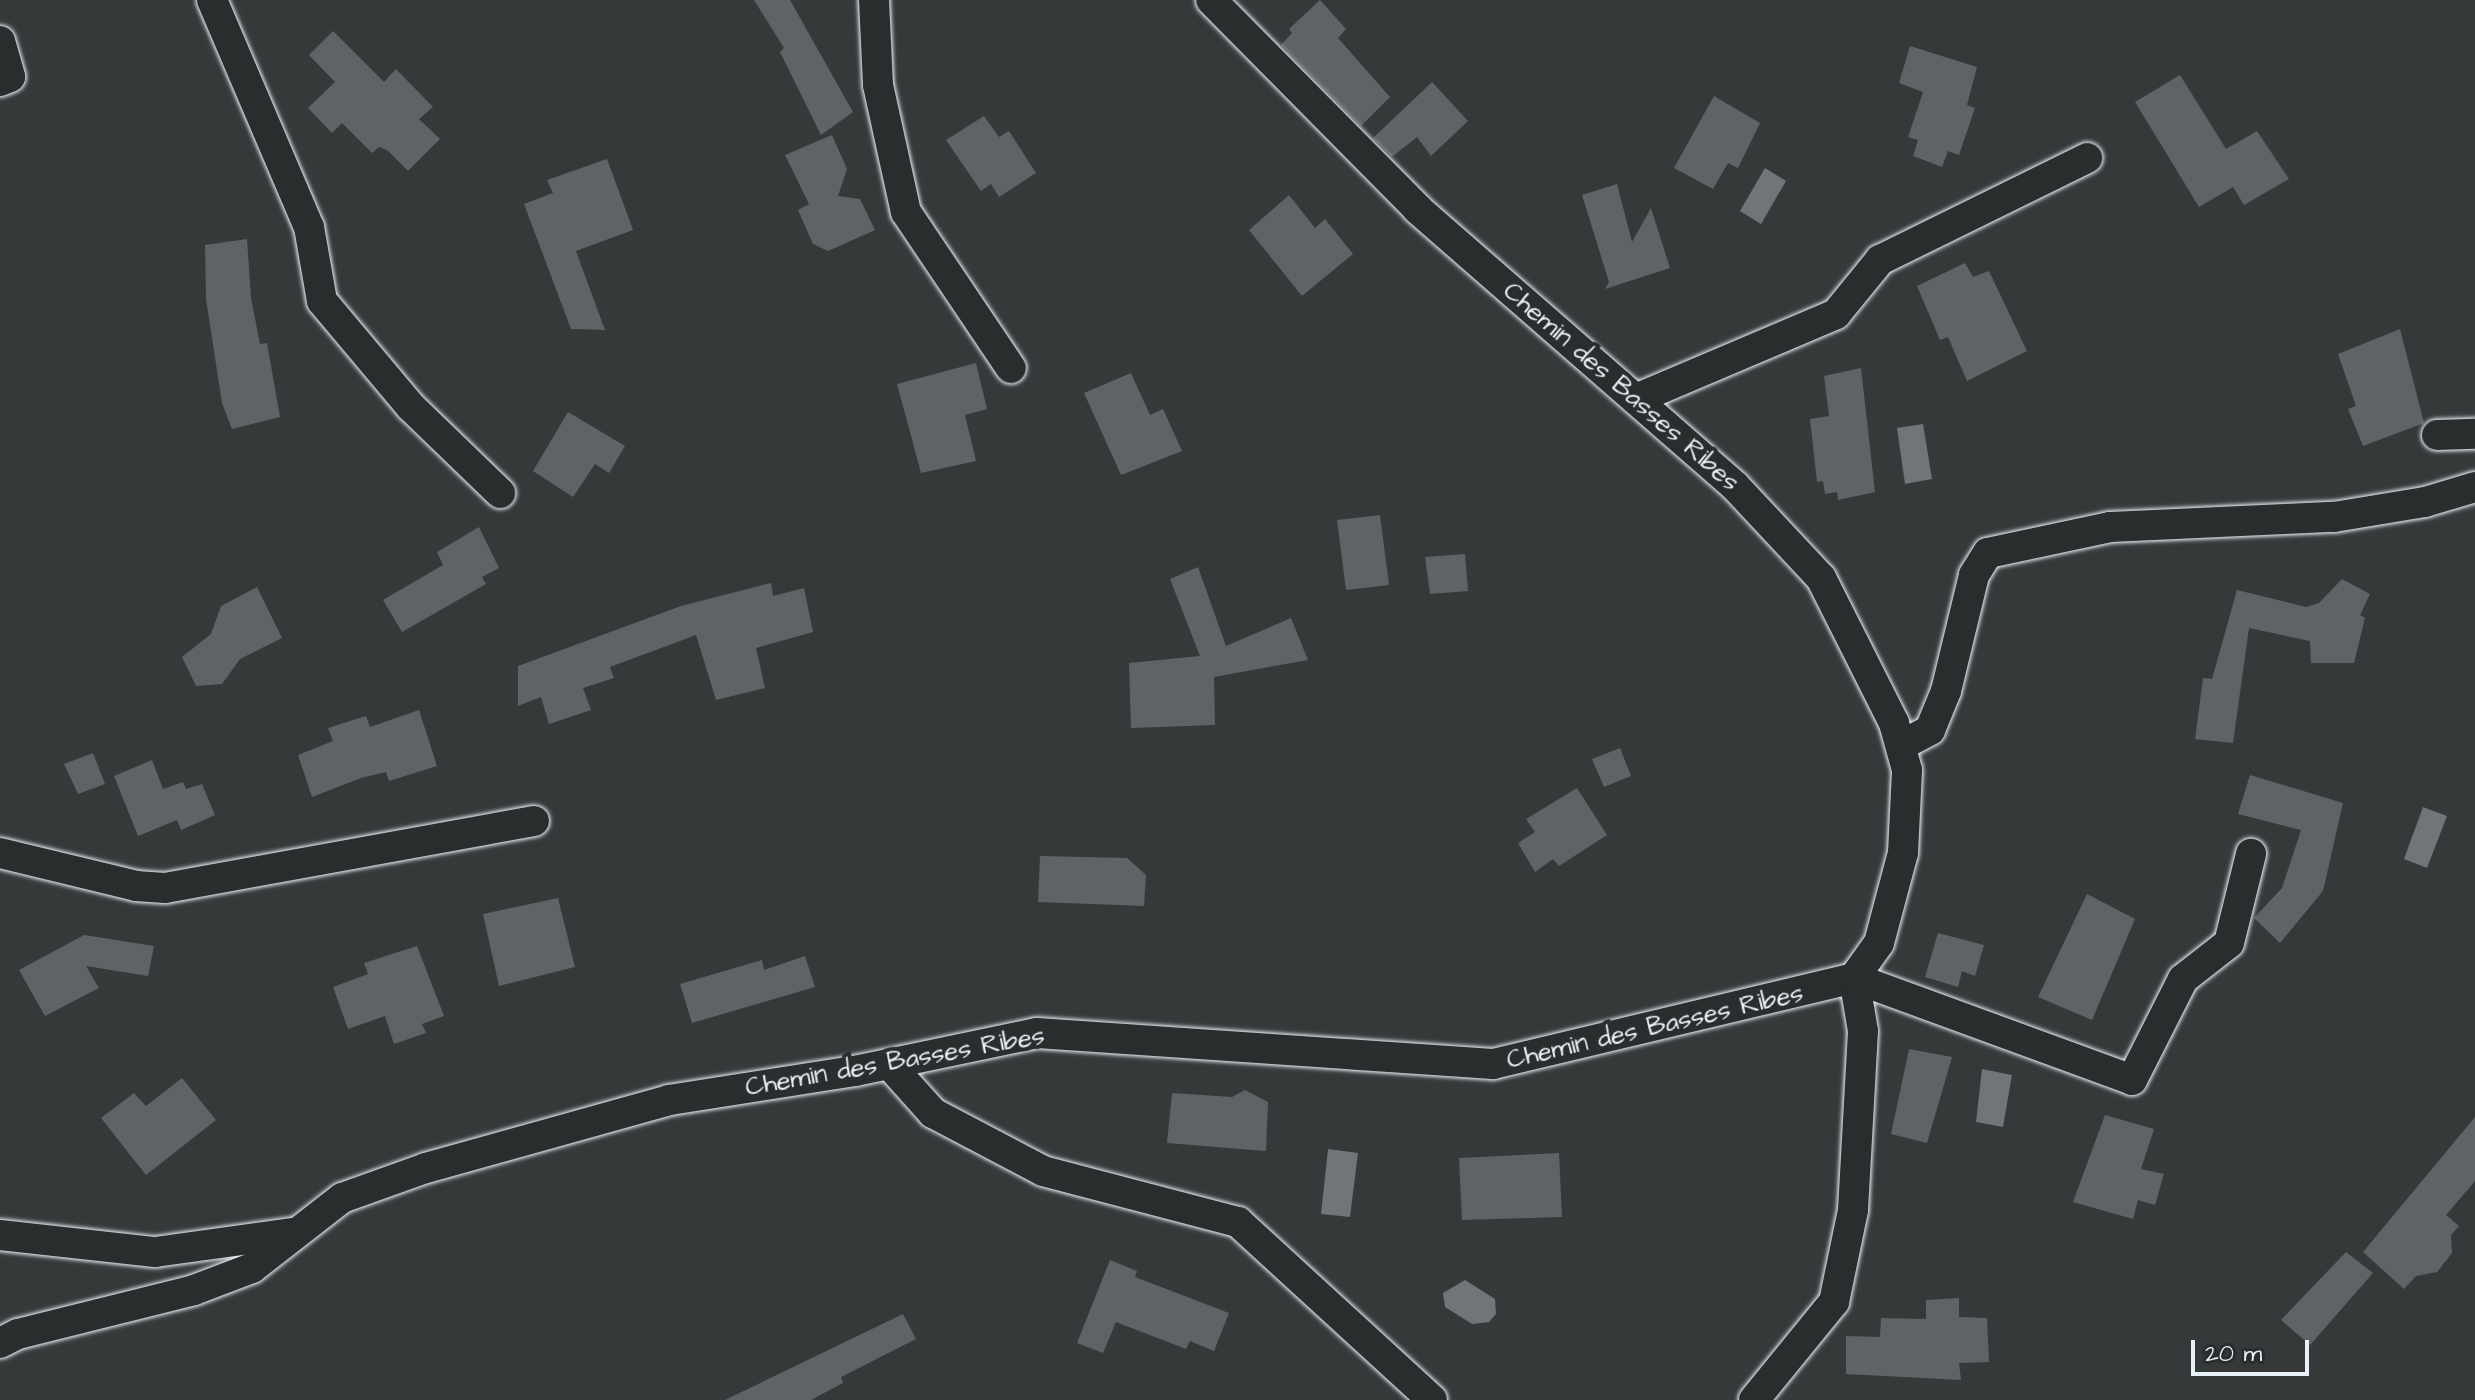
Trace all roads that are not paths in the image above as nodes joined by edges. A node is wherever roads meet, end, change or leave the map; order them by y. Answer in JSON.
{"nodes":[{"id":1,"x":212,"y":0,"type":"edge"},
{"id":2,"x":874,"y":0,"type":"edge"},
{"id":3,"x":1211,"y":0,"type":"edge"},
{"id":4,"x":0,"y":41,"type":"edge"},
{"id":5,"x":0,"y":81,"type":"edge"},
{"id":6,"x":2087,"y":158,"type":"dead end"},
{"id":7,"x":1011,"y":368,"type":"dead end"},
{"id":8,"x":1636,"y":399,"type":"junction"},
{"id":9,"x":2475,"y":434,"type":"edge"},
{"id":10,"x":2437,"y":435,"type":"dead end"},
{"id":11,"x":2475,"y":487,"type":"edge"},
{"id":12,"x":500,"y":493,"type":"dead end"},
{"id":13,"x":1902,"y":745,"type":"junction"},
{"id":14,"x":534,"y":821,"type":"dead end"},
{"id":15,"x":0,"y":853,"type":"edge"},
{"id":16,"x":2251,"y":854,"type":"dead end"},
{"id":17,"x":1854,"y":978,"type":"junction"},
{"id":18,"x":889,"y":1064,"type":"junction"},
{"id":19,"x":298,"y":1232,"type":"junction"},
{"id":20,"x":0,"y":1235,"type":"edge"},
{"id":21,"x":0,"y":1343,"type":"edge"},
{"id":22,"x":1432,"y":1400,"type":"edge"},
{"id":23,"x":1754,"y":1400,"type":"edge"}],
"edges":[{"from":1,"to":12,"type":"street"},
{"from":2,"to":7,"type":"street"},
{"from":3,"to":8,"type":"street","name":"Chemin des Basses Ribes"},
{"from":4,"to":5,"type":"street"},
{"from":6,"to":8,"type":"street"},
{"from":8,"to":13,"type":"street","name":"Chemin des Basses Ribes"},
{"from":9,"to":10,"type":"street"},
{"from":11,"to":13,"type":"street"},
{"from":13,"to":17,"type":"street","name":"Chemin des Basses Ribes"},
{"from":14,"to":15,"type":"street"},
{"from":16,"to":17,"type":"street"},
{"from":17,"to":18,"type":"street","name":"Chemin des Basses Ribes"},
{"from":17,"to":23,"type":"street"},
{"from":18,"to":19,"type":"street","name":"Chemin des Basses Ribes"},
{"from":18,"to":22,"type":"street"},
{"from":19,"to":20,"type":"street"},
{"from":19,"to":21,"type":"street","name":"Chemin des Basses Ribes"}]}
